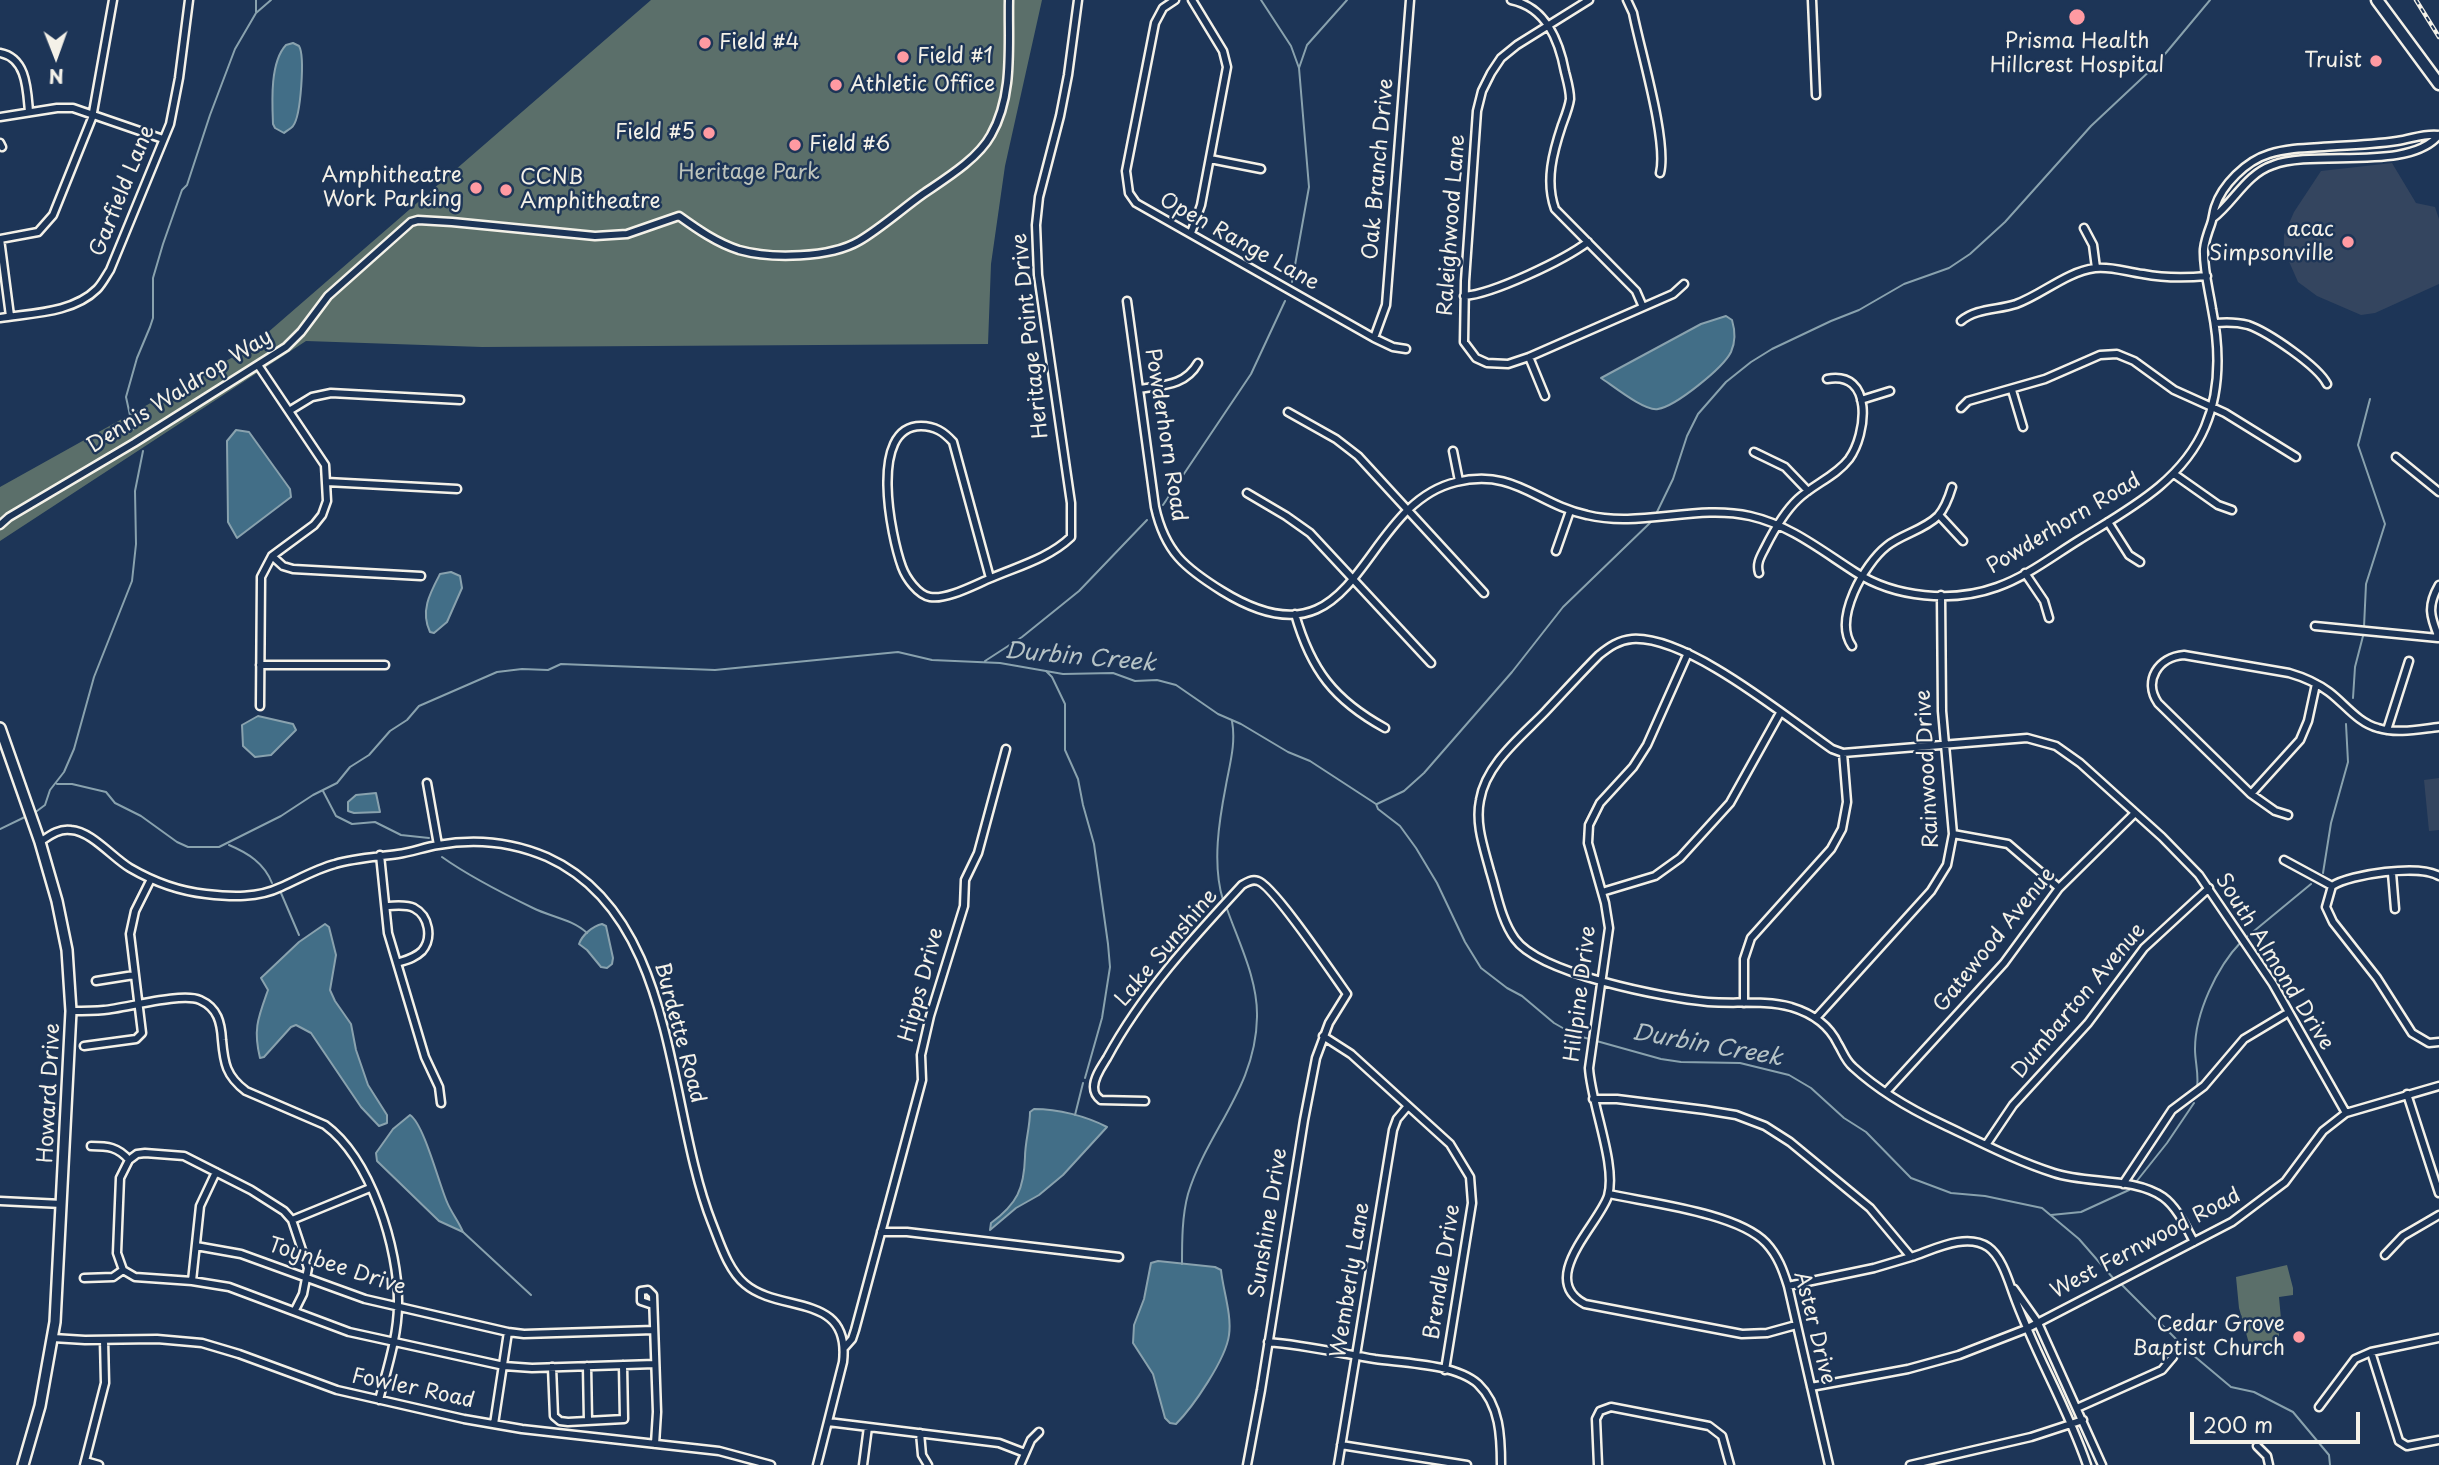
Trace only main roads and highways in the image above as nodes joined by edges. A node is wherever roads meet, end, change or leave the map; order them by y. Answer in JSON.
{"nodes":[{"id":1,"x":2377,"y":0,"type":"edge"},
{"id":2,"x":2439,"y":84,"type":"edge"}],
"edges":[{"from":1,"to":2,"type":"main road"}]}
